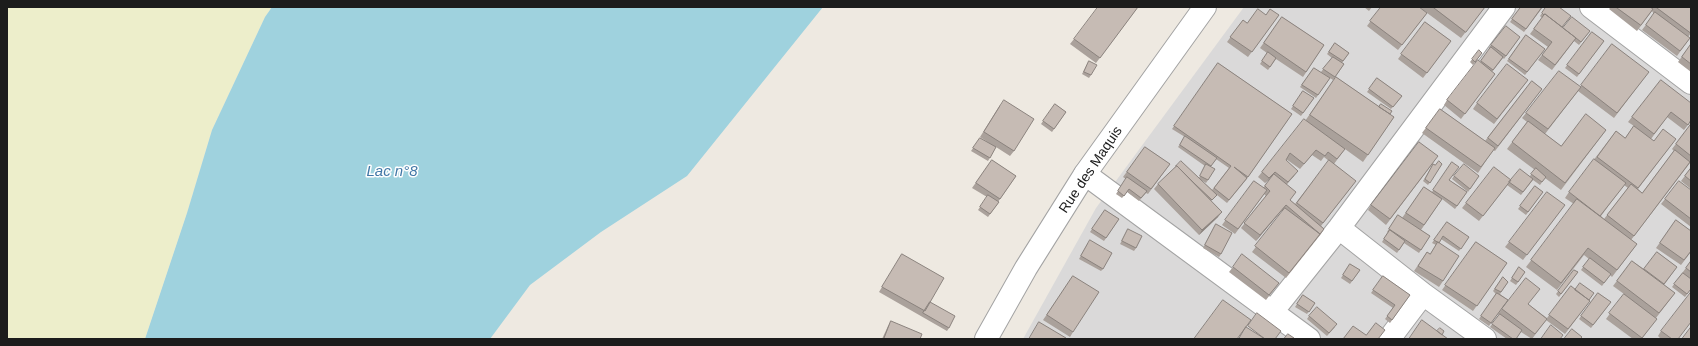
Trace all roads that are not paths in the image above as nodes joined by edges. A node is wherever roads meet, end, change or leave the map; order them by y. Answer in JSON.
{"nodes":[{"id":1,"x":1205,"y":7,"type":"edge"},
{"id":2,"x":1504,"y":7,"type":"edge"},
{"id":3,"x":1591,"y":7,"type":"edge"},
{"id":4,"x":1691,"y":82,"type":"edge"},
{"id":5,"x":1085,"y":174,"type":"junction"},
{"id":6,"x":1339,"y":228,"type":"junction"},
{"id":7,"x":1423,"y":294,"type":"junction"},
{"id":8,"x":1272,"y":312,"type":"junction"},
{"id":9,"x":986,"y":339,"type":"edge"},
{"id":10,"x":1309,"y":339,"type":"edge"},
{"id":11,"x":1389,"y":339,"type":"edge"},
{"id":12,"x":1485,"y":339,"type":"edge"}],
"edges":[{"from":1,"to":5,"type":"street","name":"Rue des Maquis"},
{"from":2,"to":6,"type":"street"},
{"from":3,"to":4,"type":"street"},
{"from":5,"to":8,"type":"street"},
{"from":5,"to":9,"type":"street","name":"Rue des Maquis"},
{"from":6,"to":7,"type":"street"},
{"from":6,"to":8,"type":"street"},
{"from":7,"to":11,"type":"street"},
{"from":7,"to":12,"type":"street"},
{"from":8,"to":10,"type":"street"}]}
